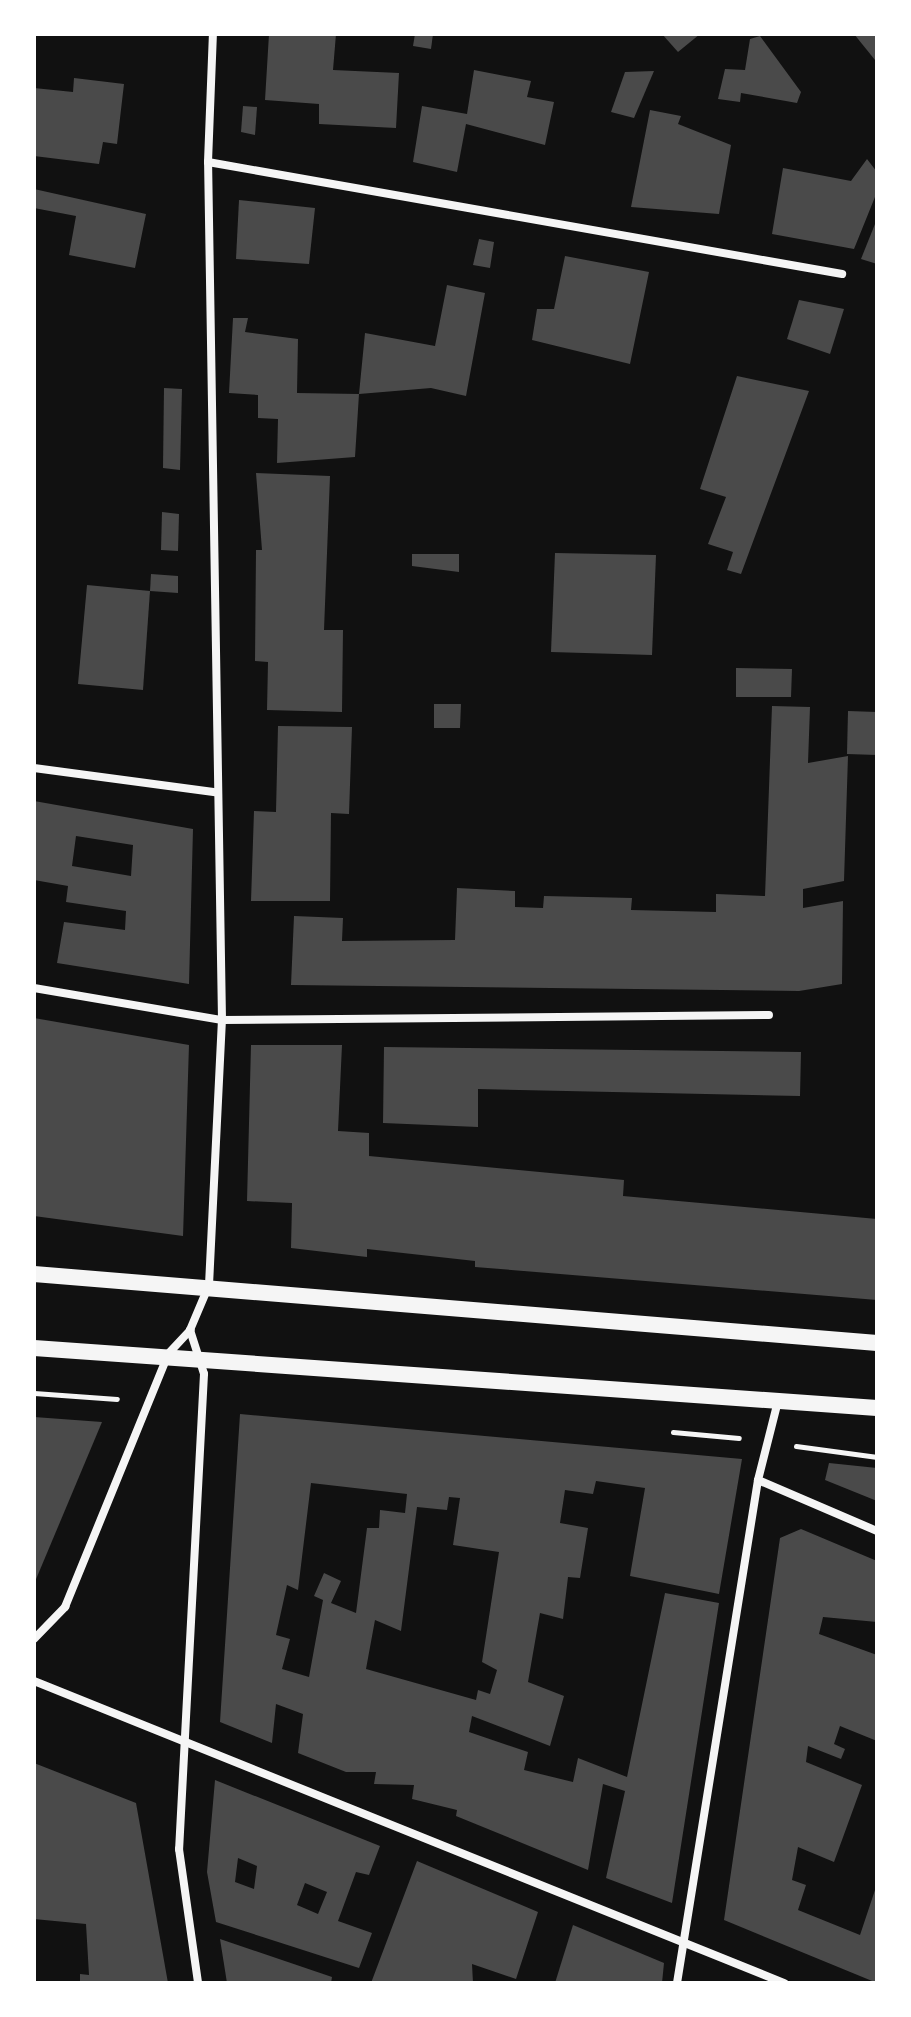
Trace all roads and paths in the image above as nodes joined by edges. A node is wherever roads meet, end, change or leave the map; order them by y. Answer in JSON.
{"nodes":[{"id":1,"x":213,"y":34,"type":"edge"},
{"id":2,"x":208,"y":162,"type":"junction"},
{"id":3,"x":842,"y":274,"type":"dead end"},
{"id":4,"x":34,"y":768,"type":"edge"},
{"id":5,"x":215,"y":792,"type":"junction"},
{"id":6,"x":34,"y":988,"type":"edge"},
{"id":7,"x":769,"y":1015,"type":"dead end"},
{"id":8,"x":222,"y":1020,"type":"junction"},
{"id":9,"x":34,"y":1274,"type":"edge"},
{"id":10,"x":209,"y":1285,"type":"junction"},
{"id":11,"x":190,"y":1330,"type":"junction"},
{"id":12,"x":877,"y":1343,"type":"edge"},
{"id":13,"x":34,"y":1348,"type":"edge"},
{"id":14,"x":168,"y":1354,"type":"junction"},
{"id":15,"x":204,"y":1360,"type":"junction"},
{"id":16,"x":34,"y":1393,"type":"edge"},
{"id":17,"x":778,"y":1401,"type":"junction"},
{"id":18,"x":150,"y":1402,"type":"junction"},
{"id":19,"x":877,"y":1408,"type":"edge"},
{"id":20,"x":768,"y":1440,"type":"junction"},
{"id":21,"x":877,"y":1457,"type":"edge"},
{"id":22,"x":758,"y":1480,"type":"junction"},
{"id":23,"x":877,"y":1531,"type":"edge"},
{"id":24,"x":34,"y":1639,"type":"edge"},
{"id":25,"x":34,"y":1681,"type":"edge"},
{"id":26,"x":187,"y":1740,"type":"junction"},
{"id":27,"x":683,"y":1941,"type":"junction"},
{"id":28,"x":198,"y":1983,"type":"edge"},
{"id":29,"x":677,"y":1983,"type":"edge"},
{"id":30,"x":784,"y":1983,"type":"edge"}],
"edges":[{"from":1,"to":2,"type":"street"},
{"from":2,"to":3,"type":"street"},
{"from":2,"to":5,"type":"street"},
{"from":4,"to":5,"type":"street"},
{"from":5,"to":8,"type":"street"},
{"from":6,"to":8,"type":"street"},
{"from":7,"to":8,"type":"street"},
{"from":8,"to":10,"type":"street"},
{"from":9,"to":10,"type":"main road"},
{"from":10,"to":11,"type":"street"},
{"from":10,"to":12,"type":"main road"},
{"from":11,"to":14,"type":"street"},
{"from":11,"to":15,"type":"street"},
{"from":13,"to":14,"type":"main road"},
{"from":14,"to":15,"type":"main road"},
{"from":14,"to":18,"type":"street"},
{"from":15,"to":17,"type":"main road"},
{"from":15,"to":26,"type":"street"},
{"from":16,"to":18,"type":"path"},
{"from":17,"to":19,"type":"main road"},
{"from":17,"to":20,"type":"street"},
{"from":18,"to":24,"type":"street"},
{"from":20,"to":21,"type":"path"},
{"from":20,"to":22,"type":"street"},
{"from":22,"to":23,"type":"street"},
{"from":22,"to":27,"type":"street"},
{"from":25,"to":26,"type":"street"},
{"from":26,"to":27,"type":"street"},
{"from":26,"to":28,"type":"street"},
{"from":27,"to":29,"type":"street"},
{"from":27,"to":30,"type":"street"}]}
